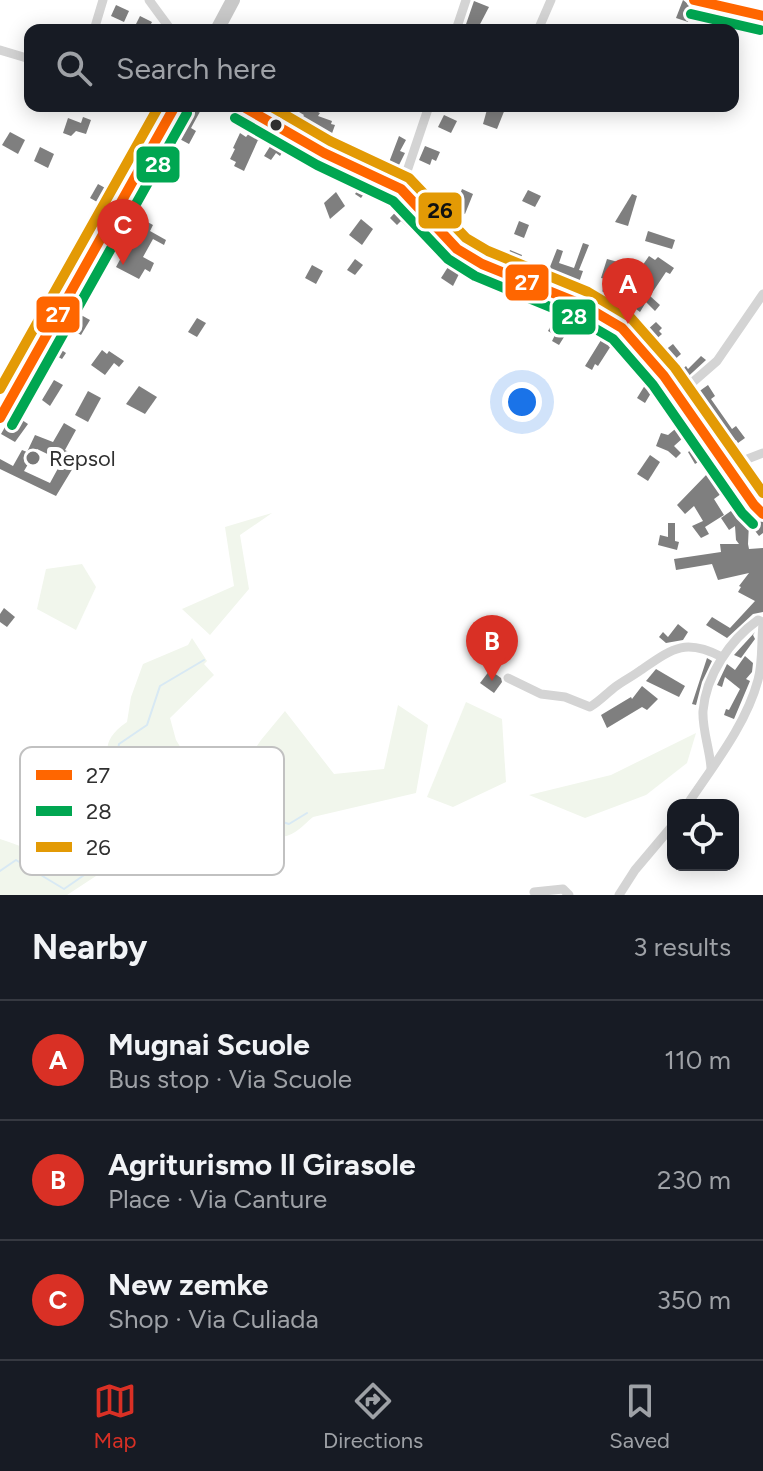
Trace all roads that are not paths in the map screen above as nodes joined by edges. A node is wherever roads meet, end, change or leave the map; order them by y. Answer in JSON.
{"nodes":[{"id":1,"x":103,"y":0,"type":"edge"},
{"id":2,"x":149,"y":0,"type":"edge"},
{"id":3,"x":233,"y":0,"type":"edge"},
{"id":4,"x":466,"y":0,"type":"edge"},
{"id":5,"x":551,"y":0,"type":"edge"},
{"id":6,"x":694,"y":0,"type":"edge"},
{"id":7,"x":763,"y":16,"type":"edge"},
{"id":8,"x":96,"y":24,"type":"edge"},
{"id":9,"x":167,"y":24,"type":"edge"},
{"id":10,"x":220,"y":24,"type":"edge"},
{"id":11,"x":458,"y":24,"type":"edge"},
{"id":12,"x":541,"y":24,"type":"edge"},
{"id":13,"x":0,"y":50,"type":"edge"},
{"id":14,"x":24,"y":57,"type":"edge"},
{"id":15,"x":172,"y":112,"type":"edge"},
{"id":16,"x":252,"y":112,"type":"edge"},
{"id":17,"x":427,"y":112,"type":"edge"},
{"id":18,"x":401,"y":189,"type":"junction"},
{"id":19,"x":763,"y":294,"type":"edge"},
{"id":20,"x":678,"y":395,"type":"junction"},
{"id":21,"x":0,"y":418,"type":"edge"},
{"id":22,"x":763,"y":453,"type":"edge"},
{"id":23,"x":727,"y":463,"type":"junction"},
{"id":24,"x":763,"y":514,"type":"edge"},
{"id":25,"x":763,"y":623,"type":"edge"},
{"id":26,"x":722,"y":657,"type":"junction"},
{"id":27,"x":508,"y":678,"type":"dead end"},
{"id":28,"x":711,"y":768,"type":"junction"},
{"id":29,"x":691,"y":799,"type":"edge"},
{"id":30,"x":667,"y":832,"type":"edge"},
{"id":31,"x":534,"y":892,"type":"dead end"},
{"id":32,"x":569,"y":895,"type":"edge"},
{"id":33,"x":619,"y":895,"type":"edge"}],
"edges":[{"from":1,"to":8,"type":"street"},
{"from":2,"to":9,"type":"street"},
{"from":3,"to":10,"type":"main road"},
{"from":4,"to":11,"type":"street"},
{"from":5,"to":12,"type":"street"},
{"from":6,"to":7,"type":"street"},
{"from":13,"to":14,"type":"street"},
{"from":15,"to":21,"type":"main road"},
{"from":16,"to":18,"type":"street"},
{"from":17,"to":18,"type":"street"},
{"from":18,"to":20,"type":"street"},
{"from":19,"to":20,"type":"street"},
{"from":20,"to":23,"type":"street"},
{"from":22,"to":23,"type":"street"},
{"from":23,"to":24,"type":"street"},
{"from":25,"to":26,"type":"street"},
{"from":25,"to":28,"type":"street"},
{"from":26,"to":27,"type":"street"},
{"from":26,"to":28,"type":"street"},
{"from":28,"to":29,"type":"street"},
{"from":30,"to":33,"type":"street"},
{"from":31,"to":32,"type":"street"}]}
